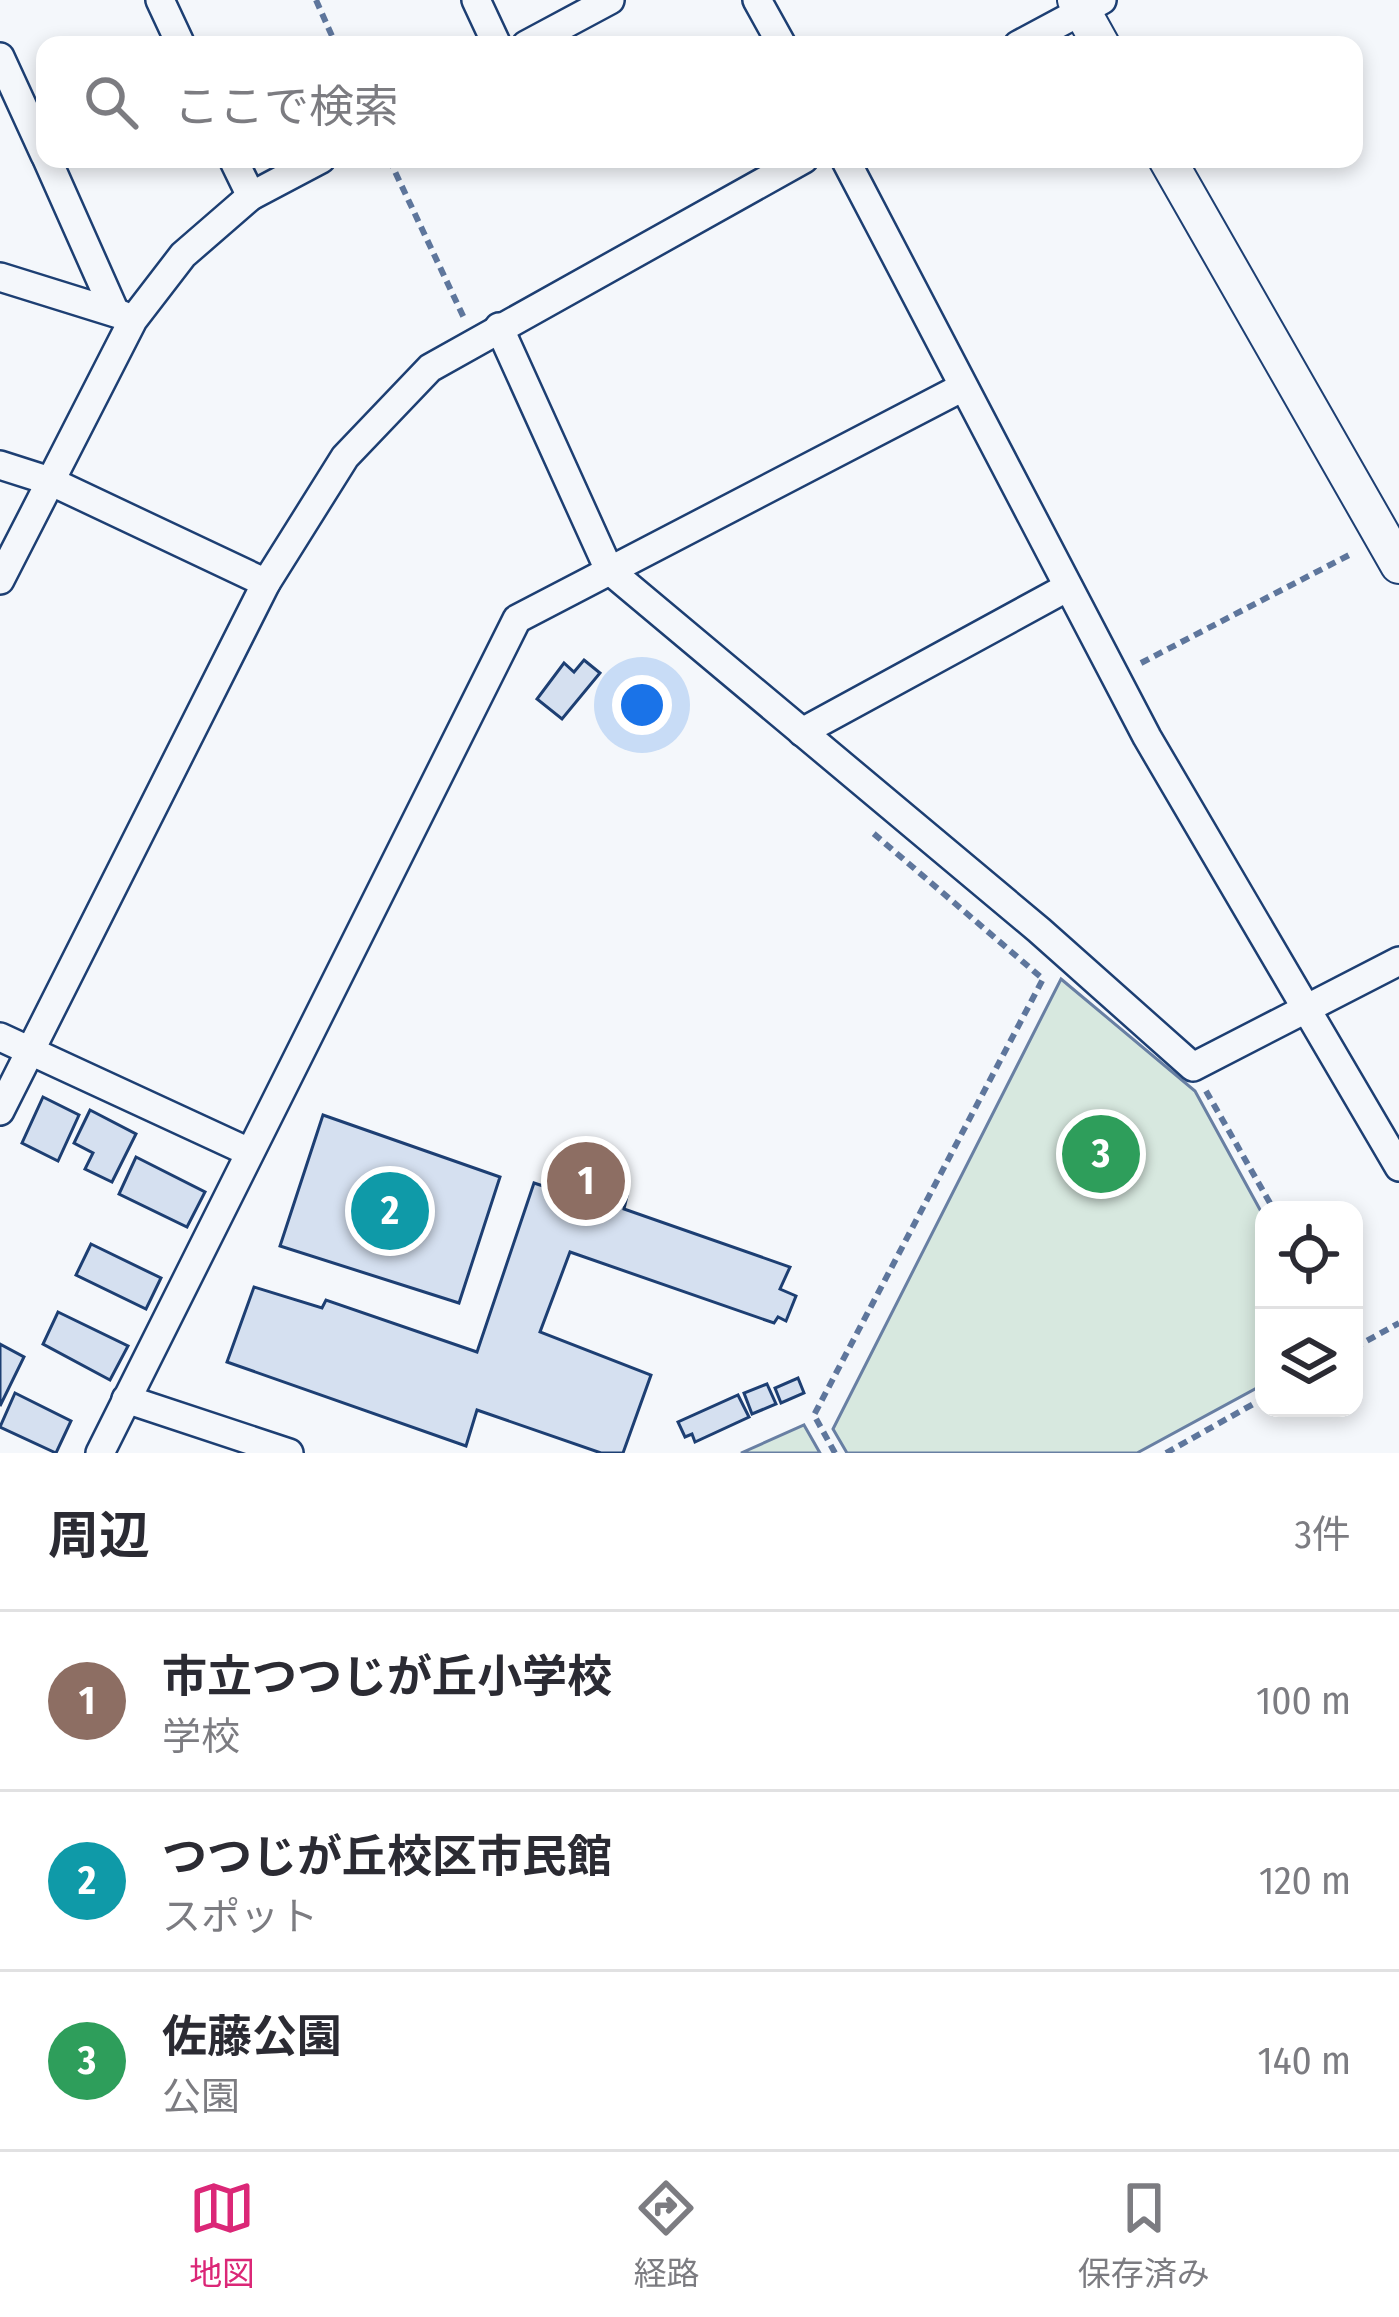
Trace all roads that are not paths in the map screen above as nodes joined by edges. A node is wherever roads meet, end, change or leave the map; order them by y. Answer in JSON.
{"nodes":[{"id":1,"x":160,"y":0,"type":"edge"},
{"id":2,"x":476,"y":0,"type":"edge"},
{"id":3,"x":610,"y":0,"type":"edge"},
{"id":4,"x":757,"y":0,"type":"edge"},
{"id":5,"x":1087,"y":4,"type":"edge"},
{"id":6,"x":177,"y":36,"type":"edge"},
{"id":7,"x":493,"y":36,"type":"edge"},
{"id":8,"x":543,"y":36,"type":"edge"},
{"id":9,"x":777,"y":36,"type":"edge"},
{"id":10,"x":1033,"y":36,"type":"edge"},
{"id":11,"x":1098,"y":36,"type":"edge"},
{"id":12,"x":0,"y":57,"type":"edge"},
{"id":13,"x":36,"y":135,"type":"edge"},
{"id":14,"x":51,"y":168,"type":"edge"},
{"id":15,"x":237,"y":168,"type":"edge"},
{"id":16,"x":304,"y":168,"type":"edge"},
{"id":17,"x":788,"y":168,"type":"edge"},
{"id":18,"x":850,"y":168,"type":"edge"},
{"id":19,"x":1172,"y":168,"type":"edge"},
{"id":20,"x":251,"y":196,"type":"junction"},
{"id":21,"x":0,"y":277,"type":"edge"},
{"id":22,"x":124,"y":316,"type":"junction"},
{"id":23,"x":487,"y":334,"type":"junction"},
{"id":24,"x":963,"y":387,"type":"junction"},
{"id":25,"x":0,"y":465,"type":"edge"},
{"id":26,"x":50,"y":481,"type":"junction"},
{"id":27,"x":1391,"y":551,"type":"edge"},
{"id":28,"x":609,"y":571,"type":"junction"},
{"id":29,"x":0,"y":580,"type":"edge"},
{"id":30,"x":266,"y":583,"type":"junction"},
{"id":31,"x":1068,"y":586,"type":"junction"},
{"id":32,"x":802,"y":732,"type":"junction"},
{"id":33,"x":1399,"y":961,"type":"edge"},
{"id":34,"x":1310,"y":1009,"type":"junction"},
{"id":35,"x":0,"y":1037,"type":"edge"},
{"id":36,"x":32,"y":1052,"type":"junction"},
{"id":37,"x":0,"y":1111,"type":"edge"},
{"id":38,"x":248,"y":1152,"type":"junction"},
{"id":39,"x":1399,"y":1167,"type":"edge"},
{"id":40,"x":126,"y":1399,"type":"junction"},
{"id":41,"x":100,"y":1453,"type":"edge"},
{"id":42,"x":289,"y":1453,"type":"edge"}],
"edges":[{"from":1,"to":6,"type":"street"},
{"from":2,"to":7,"type":"street"},
{"from":3,"to":8,"type":"street"},
{"from":4,"to":9,"type":"street"},
{"from":5,"to":10,"type":"street"},
{"from":5,"to":11,"type":"street"},
{"from":12,"to":13,"type":"street"},
{"from":14,"to":22,"type":"street"},
{"from":15,"to":20,"type":"street"},
{"from":16,"to":20,"type":"street"},
{"from":17,"to":23,"type":"street"},
{"from":18,"to":24,"type":"street"},
{"from":19,"to":27,"type":"street"},
{"from":20,"to":22,"type":"street"},
{"from":21,"to":22,"type":"street"},
{"from":22,"to":26,"type":"street"},
{"from":23,"to":28,"type":"street"},
{"from":23,"to":30,"type":"street"},
{"from":24,"to":28,"type":"street"},
{"from":24,"to":31,"type":"street"},
{"from":25,"to":26,"type":"street"},
{"from":26,"to":29,"type":"street"},
{"from":26,"to":30,"type":"street"},
{"from":28,"to":32,"type":"street"},
{"from":28,"to":38,"type":"street"},
{"from":30,"to":36,"type":"street"},
{"from":31,"to":32,"type":"street"},
{"from":31,"to":34,"type":"street"},
{"from":32,"to":34,"type":"street"},
{"from":33,"to":34,"type":"street"},
{"from":34,"to":39,"type":"street"},
{"from":35,"to":36,"type":"street"},
{"from":36,"to":37,"type":"street"},
{"from":36,"to":38,"type":"street"},
{"from":38,"to":40,"type":"street"},
{"from":40,"to":41,"type":"street"},
{"from":40,"to":42,"type":"street"}]}
